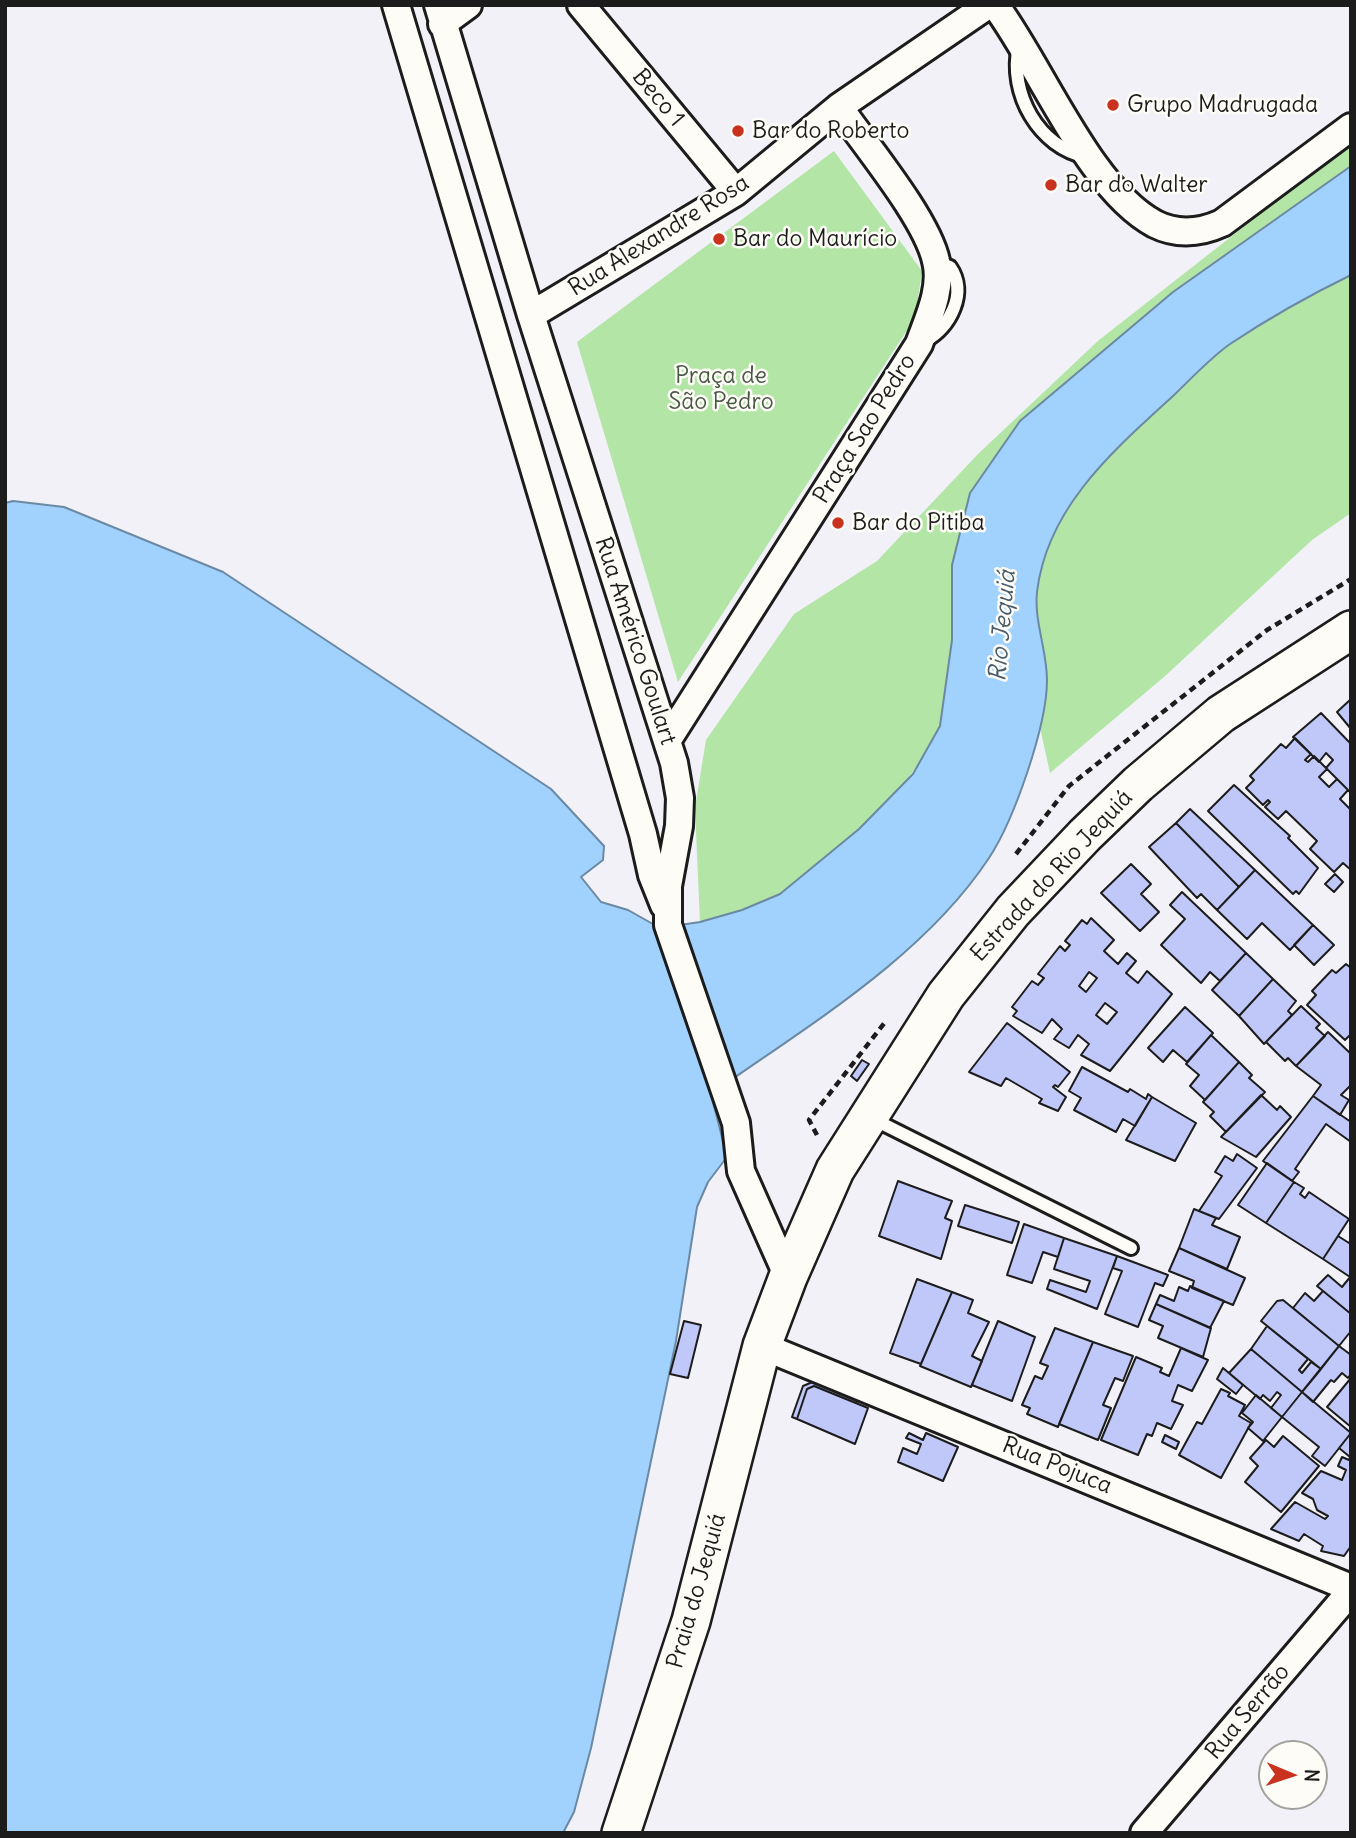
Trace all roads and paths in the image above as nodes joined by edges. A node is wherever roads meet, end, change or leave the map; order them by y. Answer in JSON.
{"nodes":[{"id":1,"x":396,"y":5,"type":"edge"},
{"id":2,"x":468,"y":5,"type":"edge"},
{"id":3,"x":581,"y":5,"type":"edge"},
{"id":4,"x":988,"y":5,"type":"edge"},
{"id":5,"x":995,"y":5,"type":"edge"},
{"id":6,"x":440,"y":15,"type":"edge"},
{"id":7,"x":839,"y":107,"type":"junction"},
{"id":8,"x":1351,"y":127,"type":"edge"},
{"id":9,"x":736,"y":192,"type":"junction"},
{"id":10,"x":531,"y":315,"type":"junction"},
{"id":11,"x":1351,"y":630,"type":"edge"},
{"id":12,"x":667,"y":741,"type":"junction"},
{"id":13,"x":667,"y":918,"type":"junction"},
{"id":14,"x":869,"y":1117,"type":"junction"},
{"id":15,"x":1130,"y":1248,"type":"dead end"},
{"id":16,"x":788,"y":1277,"type":"junction"},
{"id":17,"x":762,"y":1346,"type":"junction"},
{"id":18,"x":1351,"y":1590,"type":"edge"},
{"id":19,"x":621,"y":1833,"type":"edge"},
{"id":20,"x":1144,"y":1833,"type":"edge"}],
"edges":[{"from":1,"to":13,"type":"street"},
{"from":2,"to":6,"type":"street"},
{"from":3,"to":9,"type":"street","name":"Beco 1"},
{"from":4,"to":7,"type":"street","name":"Rua Alexandre Rosa"},
{"from":5,"to":8,"type":"street"},
{"from":6,"to":10,"type":"street","name":"Rua Américo Goulart"},
{"from":7,"to":9,"type":"street","name":"Rua Alexandre Rosa"},
{"from":7,"to":12,"type":"street","name":"Praça Sao Pedro"},
{"from":9,"to":10,"type":"street","name":"Rua Alexandre Rosa"},
{"from":10,"to":12,"type":"street","name":"Rua Américo Goulart"},
{"from":11,"to":14,"type":"main road","name":"Estrada do Rio Jequiá"},
{"from":12,"to":13,"type":"street","name":"Rua Américo Goulart"},
{"from":13,"to":16,"type":"street","name":"Rua Américo Goulart"},
{"from":14,"to":15,"type":"lane"},
{"from":14,"to":16,"type":"main road","name":"Estrada do Rio Jequiá"},
{"from":16,"to":17,"type":"main road","name":"Estrada do Rio Jequiá"},
{"from":17,"to":18,"type":"street","name":"Rua Pojuca"},
{"from":17,"to":19,"type":"main road","name":"Praia do Jequiá"},
{"from":18,"to":20,"type":"street","name":"Rua Serrão"}]}
